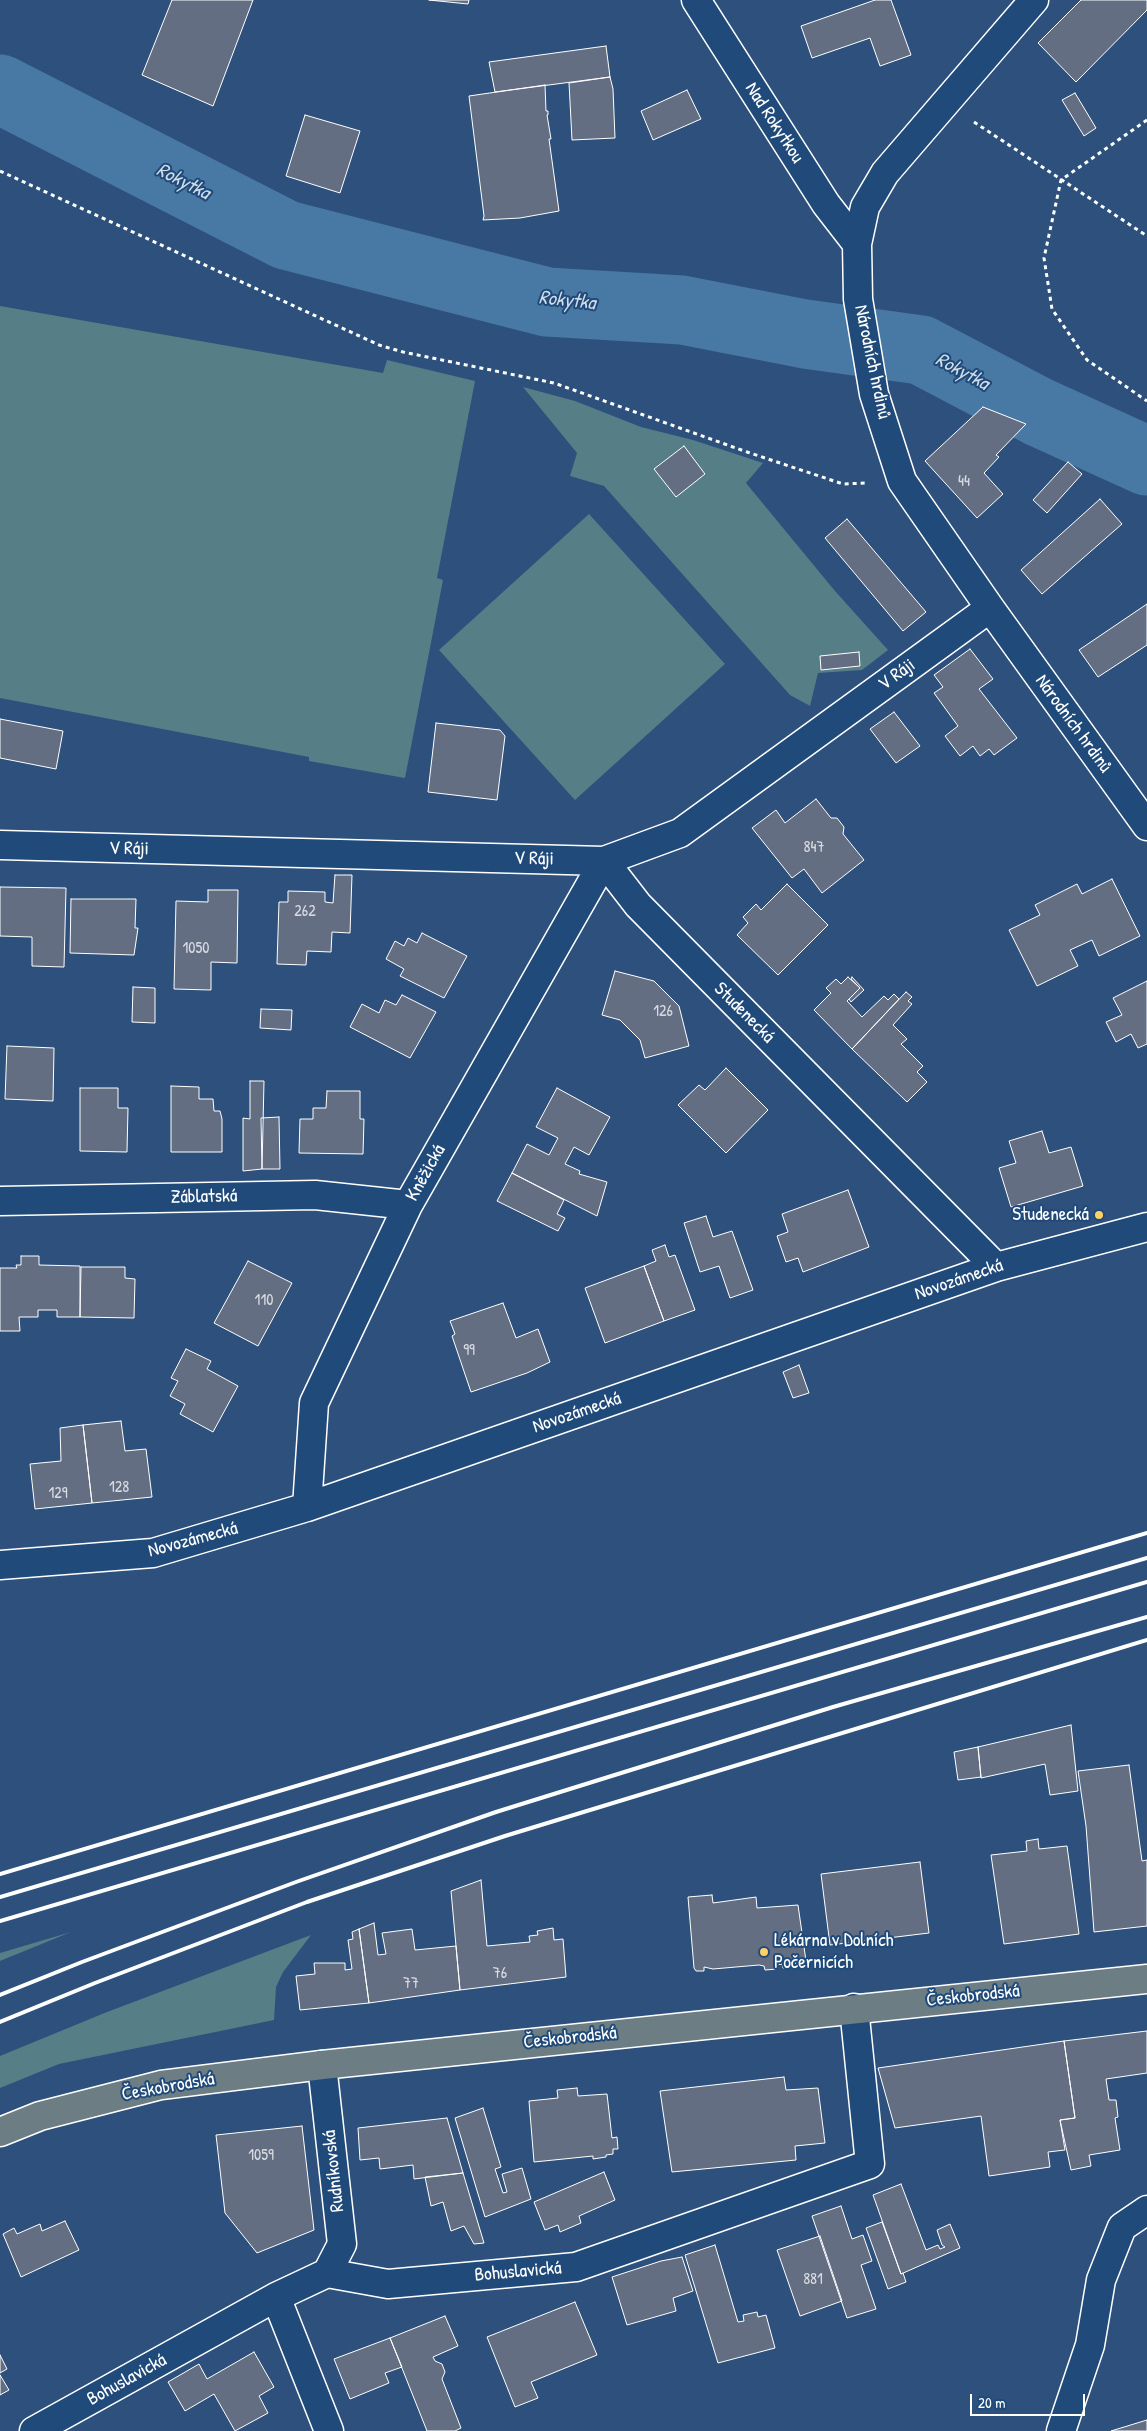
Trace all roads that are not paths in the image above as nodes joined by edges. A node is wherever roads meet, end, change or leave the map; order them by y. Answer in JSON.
{"nodes":[{"id":1,"x":696,"y":0,"type":"edge"},
{"id":2,"x":1034,"y":0,"type":"edge"},
{"id":3,"x":857,"y":244,"type":"junction"},
{"id":4,"x":990,"y":608,"type":"junction"},
{"id":5,"x":1147,"y":826,"type":"edge"},
{"id":6,"x":0,"y":845,"type":"edge"},
{"id":7,"x":604,"y":861,"type":"junction"},
{"id":8,"x":0,"y":1201,"type":"edge"},
{"id":9,"x":408,"y":1205,"type":"junction"},
{"id":10,"x":1147,"y":1227,"type":"edge"},
{"id":11,"x":996,"y":1267,"type":"junction"},
{"id":12,"x":307,"y":1507,"type":"junction"},
{"id":13,"x":0,"y":1565,"type":"edge"},
{"id":14,"x":1147,"y":1979,"type":"edge"},
{"id":15,"x":854,"y":2008,"type":"junction"},
{"id":16,"x":322,"y":2065,"type":"junction"},
{"id":17,"x":0,"y":2132,"type":"edge"},
{"id":18,"x":1147,"y":2210,"type":"edge"},
{"id":19,"x":327,"y":2273,"type":"junction"},
{"id":20,"x":276,"y":2297,"type":"junction"},
{"id":21,"x":34,"y":2431,"type":"edge"},
{"id":22,"x":329,"y":2431,"type":"edge"},
{"id":23,"x":1061,"y":2431,"type":"edge"}],
"edges":[{"from":1,"to":3,"type":"street","name":"Nad Rokytkou"},
{"from":2,"to":3,"type":"street","name":"Národních hrdinů"},
{"from":3,"to":4,"type":"street","name":"Národních hrdinů"},
{"from":4,"to":5,"type":"street","name":"Národních hrdinů"},
{"from":4,"to":7,"type":"street","name":"V Ráji"},
{"from":6,"to":7,"type":"street","name":"V Ráji"},
{"from":7,"to":9,"type":"street","name":"Kněžická"},
{"from":7,"to":11,"type":"street","name":"Studenecká"},
{"from":8,"to":9,"type":"street","name":"Záblatská"},
{"from":9,"to":12,"type":"street","name":"Kněžická"},
{"from":10,"to":11,"type":"street","name":"Novozámecká"},
{"from":11,"to":12,"type":"street","name":"Novozámecká"},
{"from":12,"to":13,"type":"street","name":"Novozámecká"},
{"from":14,"to":15,"type":"main road","name":"Českobrodská"},
{"from":15,"to":16,"type":"main road","name":"Českobrodská"},
{"from":15,"to":19,"type":"street","name":"Bohuslavická"},
{"from":16,"to":17,"type":"main road","name":"Českobrodská"},
{"from":16,"to":19,"type":"street","name":"Rudníkovská"},
{"from":18,"to":23,"type":"street"},
{"from":19,"to":20,"type":"street","name":"Bohuslavická"},
{"from":20,"to":21,"type":"street","name":"Bohuslavická"},
{"from":20,"to":22,"type":"street"}]}
